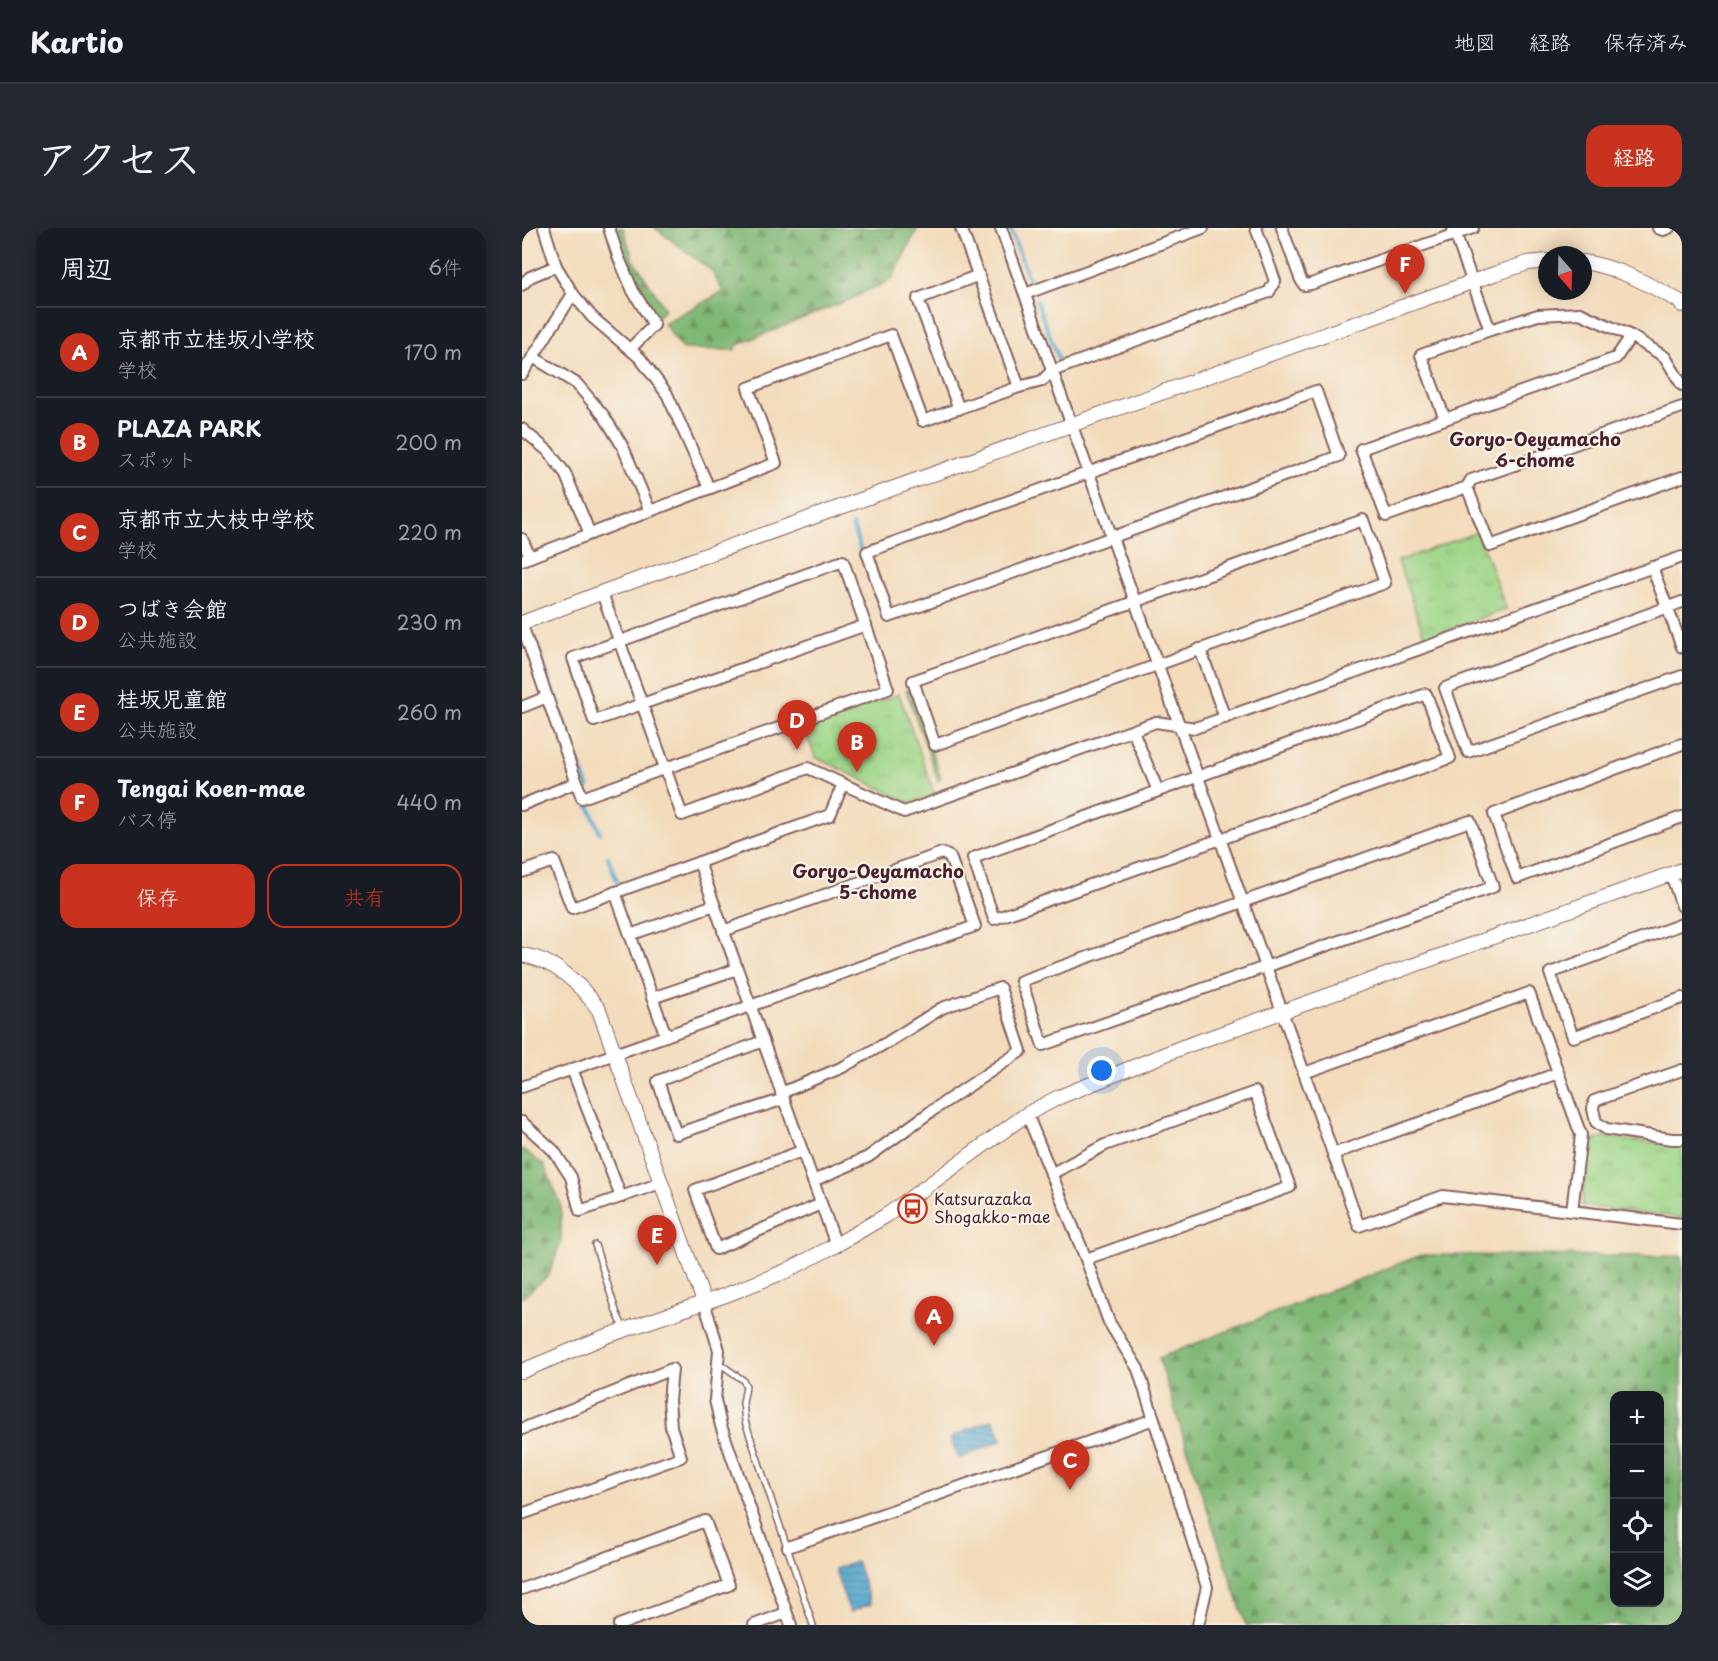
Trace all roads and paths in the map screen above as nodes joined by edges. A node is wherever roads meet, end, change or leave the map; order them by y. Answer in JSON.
{"nodes":[{"id":1,"x":544,"y":228,"type":"edge"},
{"id":2,"x":609,"y":228,"type":"edge"},
{"id":3,"x":962,"y":228,"type":"edge"},
{"id":4,"x":1001,"y":228,"type":"edge"},
{"id":5,"x":1203,"y":228,"type":"edge"},
{"id":6,"x":1256,"y":228,"type":"edge"},
{"id":7,"x":1282,"y":228,"type":"edge"},
{"id":8,"x":1473,"y":228,"type":"edge"},
{"id":9,"x":1658,"y":228,"type":"edge"},
{"id":10,"x":1669,"y":228,"type":"edge"},
{"id":11,"x":1454,"y":231,"type":"edge"},
{"id":12,"x":1538,"y":262,"type":"edge"},
{"id":13,"x":1592,"y":263,"type":"edge"},
{"id":14,"x":556,"y":266,"type":"junction"},
{"id":15,"x":979,"y":275,"type":"junction"},
{"id":16,"x":1473,"y":282,"type":"junction"},
{"id":17,"x":522,"y":285,"type":"edge"},
{"id":18,"x":573,"y":294,"type":"junction"},
{"id":19,"x":1024,"y":294,"type":"junction"},
{"id":20,"x":1682,"y":305,"type":"edge"},
{"id":21,"x":1490,"y":330,"type":"junction"},
{"id":22,"x":1631,"y":336,"type":"junction"},
{"id":23,"x":630,"y":349,"type":"junction"},
{"id":24,"x":533,"y":357,"type":"junction"},
{"id":25,"x":1052,"y":370,"type":"junction"},
{"id":26,"x":522,"y":374,"type":"edge"},
{"id":27,"x":1682,"y":385,"type":"edge"},
{"id":28,"x":1020,"y":387,"type":"junction"},
{"id":29,"x":1682,"y":407,"type":"edge"},
{"id":30,"x":959,"y":409,"type":"junction"},
{"id":31,"x":1445,"y":419,"type":"junction"},
{"id":32,"x":1072,"y":425,"type":"junction"},
{"id":33,"x":522,"y":429,"type":"edge"},
{"id":34,"x":1089,"y":473,"type":"junction"},
{"id":35,"x":1682,"y":477,"type":"edge"},
{"id":36,"x":1467,"y":487,"type":"junction"},
{"id":37,"x":709,"y":488,"type":"junction"},
{"id":38,"x":650,"y":511,"type":"junction"},
{"id":39,"x":590,"y":534,"type":"junction"},
{"id":40,"x":1112,"y":537,"type":"junction"},
{"id":41,"x":522,"y":539,"type":"edge"},
{"id":42,"x":1682,"y":556,"type":"edge"},
{"id":43,"x":526,"y":558,"type":"edge"},
{"id":44,"x":1652,"y":567,"type":"junction"},
{"id":45,"x":602,"y":593,"type":"junction"},
{"id":46,"x":1135,"y":602,"type":"junction"},
{"id":47,"x":1682,"y":602,"type":"edge"},
{"id":48,"x":1667,"y":608,"type":"junction"},
{"id":49,"x":522,"y":624,"type":"edge"},
{"id":50,"x":866,"y":625,"type":"junction"},
{"id":51,"x":619,"y":641,"type":"junction"},
{"id":52,"x":1682,"y":647,"type":"edge"},
{"id":53,"x":1200,"y":649,"type":"junction"},
{"id":54,"x":1158,"y":665,"type":"junction"},
{"id":55,"x":1682,"y":676,"type":"edge"},
{"id":56,"x":547,"y":697,"type":"junction"},
{"id":57,"x":642,"y":705,"type":"junction"},
{"id":58,"x":522,"y":707,"type":"edge"},
{"id":59,"x":1225,"y":718,"type":"junction"},
{"id":60,"x":1180,"y":726,"type":"junction"},
{"id":61,"x":1133,"y":731,"type":"junction"},
{"id":62,"x":1682,"y":744,"type":"edge"},
{"id":63,"x":665,"y":769,"type":"junction"},
{"id":64,"x":1198,"y":777,"type":"junction"},
{"id":65,"x":577,"y":782,"type":"junction"},
{"id":66,"x":843,"y":784,"type":"junction"},
{"id":67,"x":1158,"y":791,"type":"junction"},
{"id":68,"x":522,"y":806,"type":"edge"},
{"id":69,"x":1682,"y":817,"type":"edge"},
{"id":70,"x":1220,"y":839,"type":"junction"},
{"id":71,"x":699,"y":862,"type":"junction"},
{"id":72,"x":522,"y":872,"type":"edge"},
{"id":73,"x":1676,"y":872,"type":"edge"},
{"id":74,"x":615,"y":892,"type":"junction"},
{"id":75,"x":1243,"y":902,"type":"junction"},
{"id":76,"x":714,"y":905,"type":"junction"},
{"id":77,"x":1682,"y":906,"type":"edge"},
{"id":78,"x":1682,"y":924,"type":"edge"},
{"id":79,"x":723,"y":931,"type":"junction"},
{"id":80,"x":630,"y":935,"type":"junction"},
{"id":81,"x":522,"y":955,"type":"edge"},
{"id":82,"x":1266,"y":967,"type":"junction"},
{"id":83,"x":737,"y":969,"type":"junction"},
{"id":84,"x":652,"y":998,"type":"junction"},
{"id":85,"x":1682,"y":998,"type":"edge"},
{"id":86,"x":750,"y":1006,"type":"junction"},
{"id":87,"x":1282,"y":1012,"type":"junction"},
{"id":88,"x":666,"y":1036,"type":"junction"},
{"id":89,"x":763,"y":1041,"type":"junction"},
{"id":90,"x":615,"y":1054,"type":"junction"},
{"id":91,"x":572,"y":1069,"type":"junction"},
{"id":92,"x":1682,"y":1070,"type":"edge"},
{"id":93,"x":1304,"y":1073,"type":"junction"},
{"id":94,"x":1558,"y":1073,"type":"junction"},
{"id":95,"x":522,"y":1087,"type":"edge"},
{"id":96,"x":782,"y":1096,"type":"junction"},
{"id":97,"x":1027,"y":1114,"type":"junction"},
{"id":98,"x":522,"y":1122,"type":"edge"},
{"id":99,"x":1682,"y":1139,"type":"edge"},
{"id":100,"x":802,"y":1151,"type":"junction"},
{"id":101,"x":1333,"y":1154,"type":"junction"},
{"id":102,"x":1051,"y":1174,"type":"junction"},
{"id":103,"x":813,"y":1181,"type":"junction"},
{"id":104,"x":661,"y":1183,"type":"junction"},
{"id":105,"x":621,"y":1197,"type":"junction"},
{"id":106,"x":821,"y":1204,"type":"junction"},
{"id":107,"x":1572,"y":1211,"type":"junction"},
{"id":108,"x":1682,"y":1224,"type":"edge"},
{"id":109,"x":596,"y":1245,"type":"dead end"},
{"id":110,"x":836,"y":1245,"type":"junction"},
{"id":111,"x":1086,"y":1259,"type":"junction"},
{"id":112,"x":704,"y":1302,"type":"junction"},
{"id":113,"x":624,"y":1330,"type":"junction"},
{"id":114,"x":719,"y":1363,"type":"junction"},
{"id":115,"x":522,"y":1371,"type":"edge"},
{"id":116,"x":1154,"y":1419,"type":"junction"},
{"id":117,"x":522,"y":1429,"type":"edge"},
{"id":118,"x":522,"y":1514,"type":"edge"},
{"id":119,"x":788,"y":1547,"type":"junction"},
{"id":120,"x":522,"y":1589,"type":"edge"},
{"id":121,"x":786,"y":1613,"type":"junction"},
{"id":122,"x":619,"y":1625,"type":"edge"},
{"id":123,"x":754,"y":1625,"type":"edge"},
{"id":124,"x":790,"y":1625,"type":"edge"},
{"id":125,"x":813,"y":1625,"type":"edge"},
{"id":126,"x":1197,"y":1625,"type":"edge"}],
"edges":[{"from":1,"to":14,"type":"street"},
{"from":2,"to":23,"type":"street"},
{"from":3,"to":15,"type":"street"},
{"from":4,"to":19,"type":"street"},
{"from":5,"to":19,"type":"street"},
{"from":6,"to":25,"type":"street"},
{"from":7,"to":11,"type":"street"},
{"from":8,"to":11,"type":"street"},
{"from":9,"to":10,"type":"street"},
{"from":11,"to":16,"type":"street"},
{"from":12,"to":16,"type":"street"},
{"from":13,"to":20,"type":"street"},
{"from":14,"to":17,"type":"street"},
{"from":14,"to":18,"type":"street"},
{"from":15,"to":28,"type":"street"},
{"from":15,"to":30,"type":"street"},
{"from":16,"to":21,"type":"street"},
{"from":16,"to":32,"type":"street"},
{"from":18,"to":23,"type":"street"},
{"from":18,"to":24,"type":"street"},
{"from":19,"to":25,"type":"street"},
{"from":21,"to":22,"type":"street"},
{"from":21,"to":31,"type":"street"},
{"from":22,"to":27,"type":"street"},
{"from":22,"to":31,"type":"street"},
{"from":23,"to":37,"type":"street"},
{"from":24,"to":26,"type":"street"},
{"from":24,"to":38,"type":"street"},
{"from":25,"to":28,"type":"street"},
{"from":25,"to":32,"type":"street"},
{"from":28,"to":30,"type":"street"},
{"from":29,"to":36,"type":"street"},
{"from":30,"to":37,"type":"street"},
{"from":31,"to":36,"type":"street"},
{"from":32,"to":34,"type":"street"},
{"from":32,"to":45,"type":"street"},
{"from":33,"to":39,"type":"street"},
{"from":34,"to":40,"type":"street"},
{"from":34,"to":40,"type":"street"},
{"from":34,"to":40,"type":"street"},
{"from":35,"to":36,"type":"street"},
{"from":37,"to":38,"type":"street"},
{"from":38,"to":39,"type":"street"},
{"from":39,"to":43,"type":"street"},
{"from":40,"to":46,"type":"street"},
{"from":41,"to":43,"type":"street"},
{"from":42,"to":44,"type":"street"},
{"from":44,"to":48,"type":"street"},
{"from":44,"to":59,"type":"street"},
{"from":45,"to":49,"type":"street"},
{"from":45,"to":51,"type":"street"},
{"from":46,"to":53,"type":"street"},
{"from":46,"to":54,"type":"street"},
{"from":46,"to":54,"type":"street"},
{"from":47,"to":48,"type":"street"},
{"from":48,"to":52,"type":"street"},
{"from":48,"to":55,"type":"street"},
{"from":49,"to":56,"type":"street"},
{"from":50,"to":51,"type":"street"},
{"from":50,"to":57,"type":"street"},
{"from":50,"to":63,"type":"street"},
{"from":51,"to":57,"type":"street"},
{"from":51,"to":57,"type":"street"},
{"from":53,"to":54,"type":"street"},
{"from":53,"to":59,"type":"street"},
{"from":54,"to":60,"type":"street"},
{"from":56,"to":58,"type":"street"},
{"from":56,"to":65,"type":"street"},
{"from":57,"to":63,"type":"street"},
{"from":59,"to":60,"type":"street"},
{"from":60,"to":61,"type":"street"},
{"from":60,"to":64,"type":"street"},
{"from":61,"to":66,"type":"street"},
{"from":61,"to":67,"type":"street"},
{"from":62,"to":69,"type":"street"},
{"from":63,"to":65,"type":"street"},
{"from":63,"to":66,"type":"street"},
{"from":64,"to":67,"type":"street"},
{"from":64,"to":70,"type":"street"},
{"from":64,"to":70,"type":"street"},
{"from":65,"to":68,"type":"street"},
{"from":66,"to":71,"type":"street"},
{"from":67,"to":70,"type":"street"},
{"from":70,"to":75,"type":"street"},
{"from":71,"to":74,"type":"street"},
{"from":71,"to":76,"type":"street"},
{"from":72,"to":74,"type":"street"},
{"from":73,"to":77,"type":"street"},
{"from":73,"to":87,"type":"street"},
{"from":74,"to":80,"type":"street"},
{"from":75,"to":82,"type":"street"},
{"from":75,"to":82,"type":"street"},
{"from":75,"to":82,"type":"street"},
{"from":76,"to":79,"type":"street"},
{"from":76,"to":80,"type":"street"},
{"from":78,"to":85,"type":"street"},
{"from":79,"to":83,"type":"street"},
{"from":79,"to":86,"type":"street"},
{"from":80,"to":84,"type":"street"},
{"from":81,"to":90,"type":"street"},
{"from":82,"to":87,"type":"street"},
{"from":83,"to":84,"type":"street"},
{"from":83,"to":86,"type":"street"},
{"from":84,"to":88,"type":"street"},
{"from":86,"to":88,"type":"street"},
{"from":86,"to":89,"type":"street"},
{"from":87,"to":93,"type":"street"},
{"from":87,"to":97,"type":"street"},
{"from":88,"to":90,"type":"street"},
{"from":89,"to":96,"type":"street"},
{"from":89,"to":96,"type":"street"},
{"from":90,"to":91,"type":"street"},
{"from":90,"to":104,"type":"street"},
{"from":91,"to":95,"type":"street"},
{"from":91,"to":105,"type":"street"},
{"from":92,"to":99,"type":"street"},
{"from":93,"to":94,"type":"street"},
{"from":93,"to":101,"type":"street"},
{"from":94,"to":101,"type":"street"},
{"from":94,"to":107,"type":"street"},
{"from":96,"to":100,"type":"street"},
{"from":96,"to":103,"type":"street"},
{"from":97,"to":102,"type":"street"},
{"from":97,"to":110,"type":"street"},
{"from":98,"to":105,"type":"street"},
{"from":100,"to":103,"type":"street"},
{"from":100,"to":106,"type":"street"},
{"from":101,"to":107,"type":"street"},
{"from":102,"to":111,"type":"street"},
{"from":102,"to":111,"type":"street"},
{"from":103,"to":106,"type":"street"},
{"from":104,"to":105,"type":"street"},
{"from":104,"to":112,"type":"street"},
{"from":106,"to":110,"type":"street"},
{"from":107,"to":108,"type":"street"},
{"from":109,"to":113,"type":"lane"},
{"from":110,"to":112,"type":"street"},
{"from":111,"to":116,"type":"street"},
{"from":112,"to":113,"type":"street"},
{"from":112,"to":114,"type":"street"},
{"from":113,"to":115,"type":"street"},
{"from":114,"to":119,"type":"lane"},
{"from":114,"to":121,"type":"street"},
{"from":116,"to":119,"type":"street"},
{"from":116,"to":126,"type":"street"},
{"from":117,"to":118,"type":"street"},
{"from":119,"to":125,"type":"lane"},
{"from":120,"to":122,"type":"street"},
{"from":121,"to":123,"type":"street"},
{"from":121,"to":124,"type":"street"}]}
